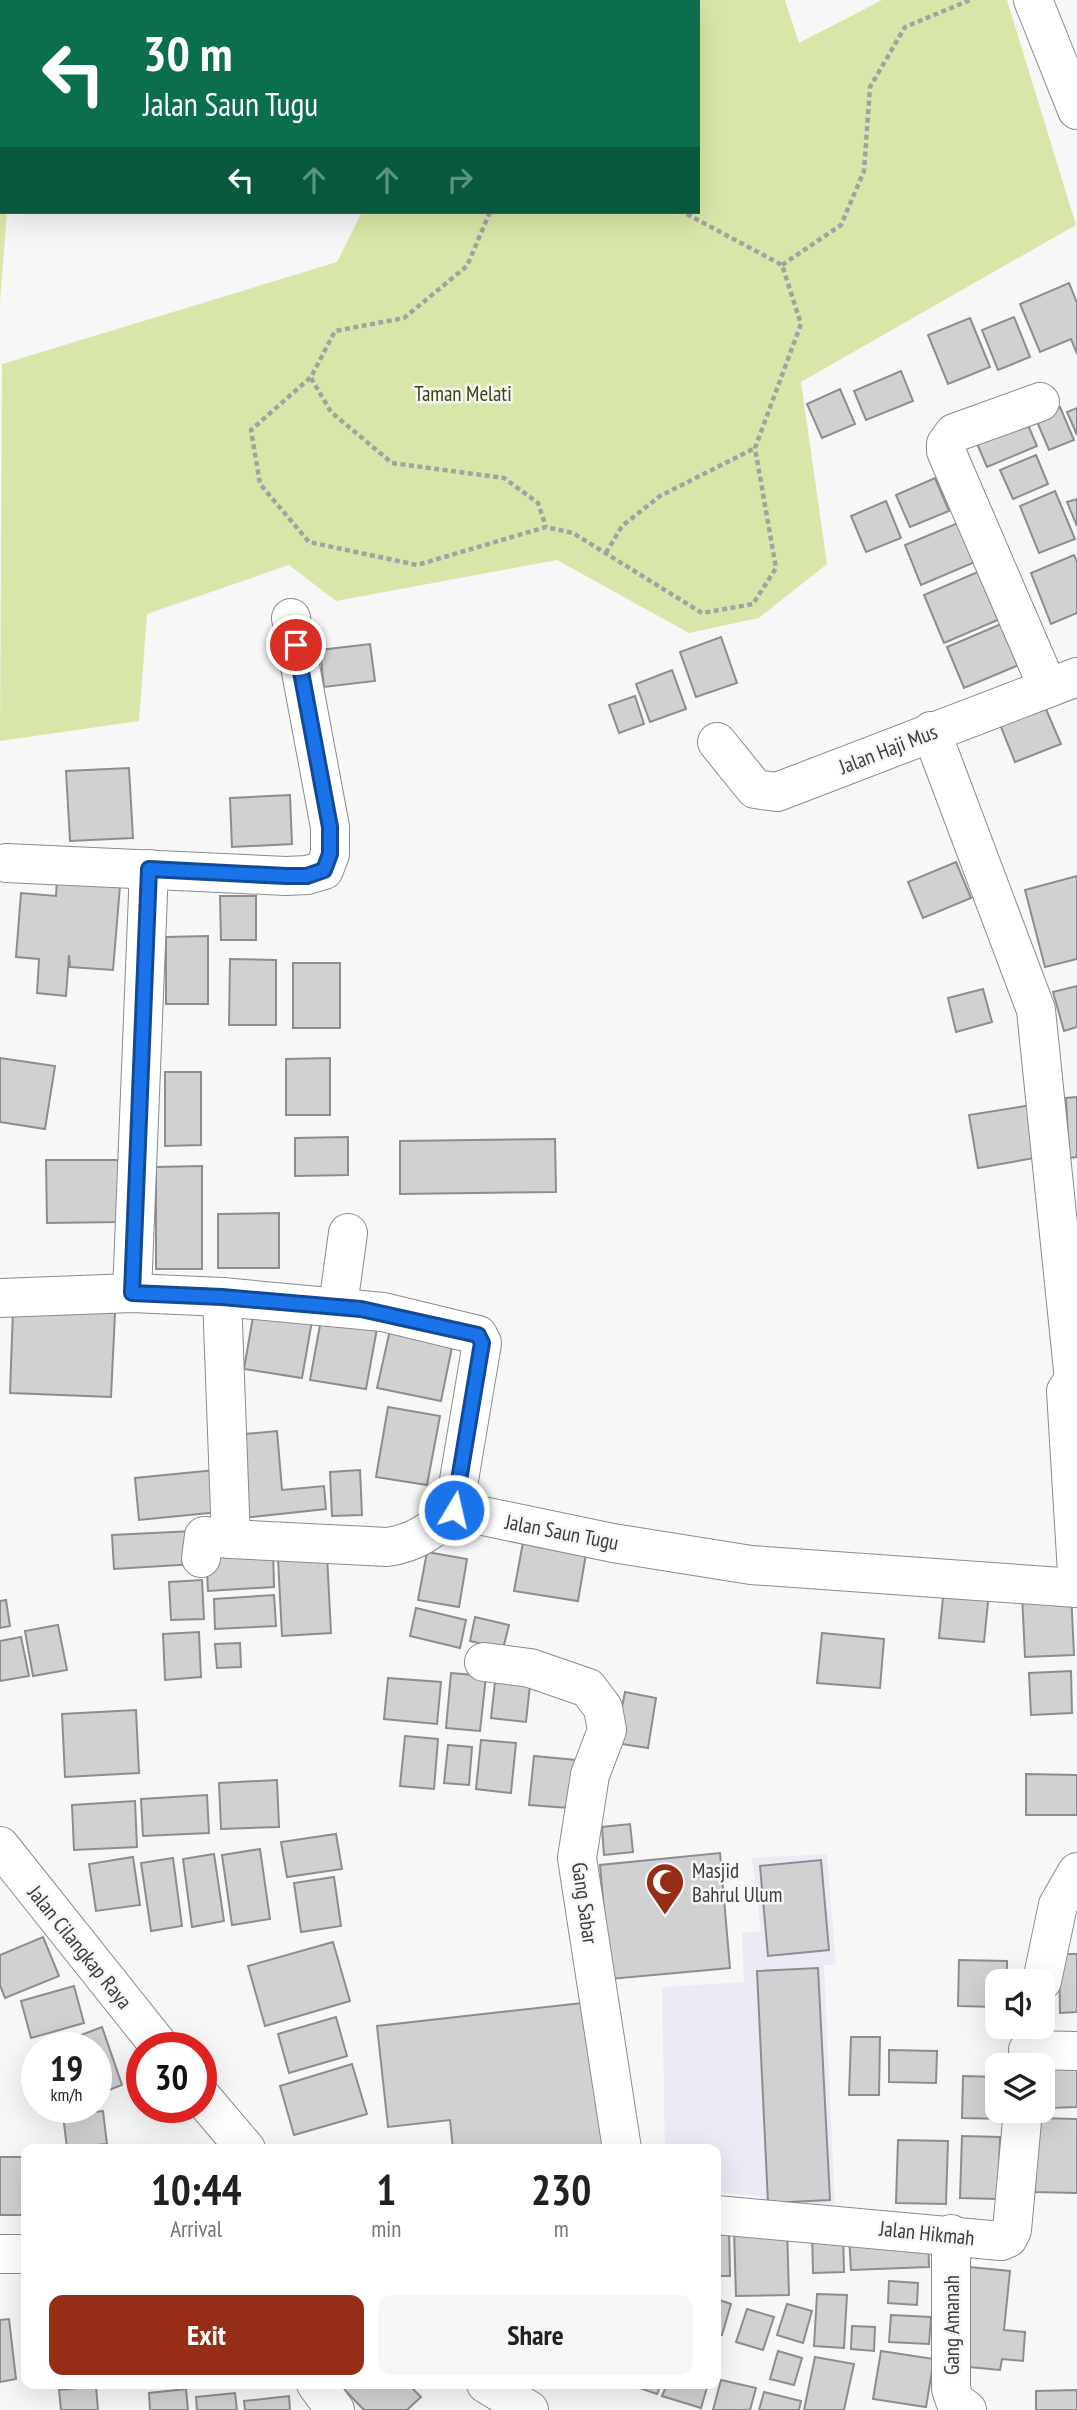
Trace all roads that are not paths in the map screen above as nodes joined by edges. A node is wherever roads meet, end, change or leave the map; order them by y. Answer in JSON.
{"nodes":[{"id":1,"x":1033,"y":0,"type":"edge"},
{"id":2,"x":1077,"y":110,"type":"edge"},
{"id":3,"x":1040,"y":402,"type":"dead end"},
{"id":4,"x":291,"y":618,"type":"dead end"},
{"id":5,"x":1062,"y":682,"type":"edge"},
{"id":6,"x":932,"y":731,"type":"junction"},
{"id":7,"x":717,"y":743,"type":"dead end"},
{"id":8,"x":6,"y":863,"type":"dead end"},
{"id":9,"x":149,"y":869,"type":"junction"},
{"id":10,"x":348,"y":1233,"type":"dead end"},
{"id":11,"x":132,"y":1293,"type":"junction"},
{"id":12,"x":222,"y":1297,"type":"junction"},
{"id":13,"x":0,"y":1298,"type":"edge"},
{"id":14,"x":338,"y":1306,"type":"junction"},
{"id":15,"x":1075,"y":1380,"type":"edge"},
{"id":16,"x":454,"y":1510,"type":"junction"},
{"id":17,"x":1077,"y":1573,"type":"edge"},
{"id":18,"x":1077,"y":1588,"type":"edge"},
{"id":19,"x":484,"y":1662,"type":"dead end"},
{"id":20,"x":0,"y":1846,"type":"edge"},
{"id":21,"x":1077,"y":1872,"type":"edge"},
{"id":22,"x":1045,"y":1969,"type":"edge"},
{"id":23,"x":148,"y":2032,"type":"edge"},
{"id":24,"x":1029,"y":2047,"type":"edge"},
{"id":25,"x":1077,"y":2051,"type":"edge"},
{"id":26,"x":217,"y":2115,"type":"edge"},
{"id":27,"x":1022,"y":2123,"type":"edge"},
{"id":28,"x":242,"y":2144,"type":"edge"},
{"id":29,"x":621,"y":2144,"type":"edge"},
{"id":30,"x":721,"y":2214,"type":"edge"},
{"id":31,"x":951,"y":2234,"type":"junction"},
{"id":32,"x":0,"y":2254,"type":"edge"},
{"id":33,"x":21,"y":2254,"type":"edge"},
{"id":34,"x":320,"y":2389,"type":"edge"},
{"id":35,"x":494,"y":2389,"type":"edge"},
{"id":36,"x":335,"y":2410,"type":"edge"},
{"id":37,"x":529,"y":2410,"type":"edge"},
{"id":38,"x":967,"y":2410,"type":"edge"}],
"edges":[{"from":1,"to":2,"type":"street"},
{"from":3,"to":5,"type":"street"},
{"from":4,"to":9,"type":"street"},
{"from":5,"to":6,"type":"street","name":"Jalan Haji Mus"},
{"from":6,"to":7,"type":"street","name":"Jalan Haji Mus"},
{"from":6,"to":15,"type":"street"},
{"from":8,"to":9,"type":"street"},
{"from":9,"to":11,"type":"street"},
{"from":10,"to":14,"type":"street"},
{"from":11,"to":12,"type":"street"},
{"from":11,"to":13,"type":"street"},
{"from":12,"to":14,"type":"street"},
{"from":12,"to":16,"type":"street"},
{"from":14,"to":16,"type":"street"},
{"from":15,"to":17,"type":"street"},
{"from":16,"to":18,"type":"street","name":"Jalan Saun Tugu"},
{"from":19,"to":29,"type":"street","name":"Gang Sabar"},
{"from":20,"to":23,"type":"street","name":"Jalan Cilangkap Raya"},
{"from":21,"to":22,"type":"street"},
{"from":24,"to":25,"type":"street"},
{"from":26,"to":28,"type":"street"},
{"from":27,"to":31,"type":"street","name":"Jalan Hikmah"},
{"from":30,"to":31,"type":"street","name":"Jalan Hikmah"},
{"from":31,"to":38,"type":"street","name":"Gang Amanah"},
{"from":32,"to":33,"type":"street"},
{"from":34,"to":36,"type":"street"},
{"from":35,"to":37,"type":"street"}]}
